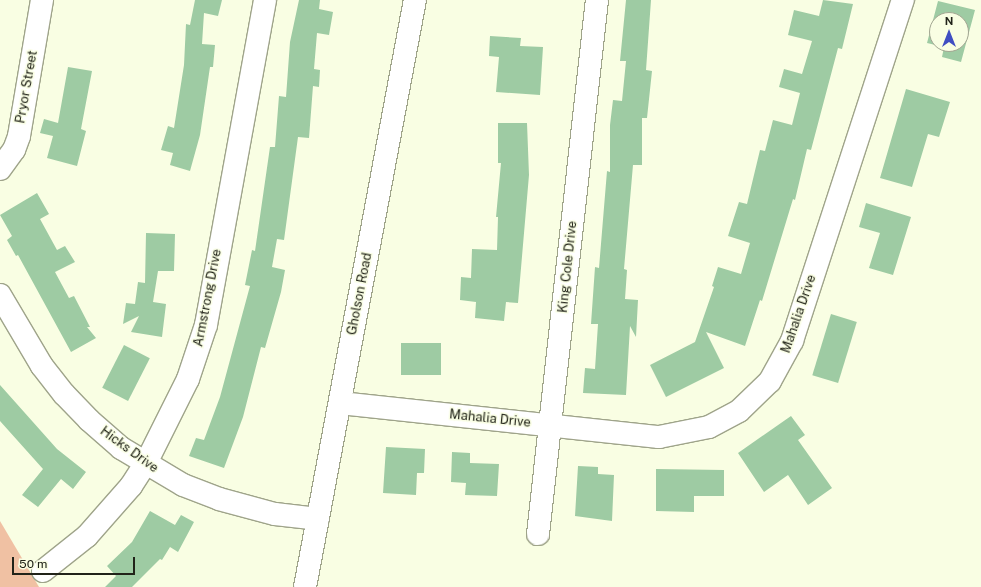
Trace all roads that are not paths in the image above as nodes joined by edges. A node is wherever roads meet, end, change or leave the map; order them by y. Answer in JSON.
{"nodes":[{"id":1,"x":42,"y":0,"type":"edge"},
{"id":2,"x":265,"y":0,"type":"edge"},
{"id":3,"x":415,"y":0,"type":"edge"},
{"id":4,"x":597,"y":0,"type":"edge"},
{"id":5,"x":903,"y":0,"type":"edge"},
{"id":6,"x":0,"y":169,"type":"edge"},
{"id":7,"x":0,"y":295,"type":"edge"},
{"id":8,"x":340,"y":403,"type":"junction"},
{"id":9,"x":550,"y":425,"type":"junction"},
{"id":10,"x":146,"y":463,"type":"junction"},
{"id":11,"x":318,"y":519,"type":"junction"},
{"id":12,"x":538,"y":534,"type":"dead end"},
{"id":13,"x":43,"y":571,"type":"dead end"},
{"id":14,"x":305,"y":587,"type":"edge"}],
"edges":[{"from":1,"to":6,"type":"street","name":"Pryor Street"},
{"from":2,"to":10,"type":"street","name":"Armstrong Drive"},
{"from":3,"to":8,"type":"street","name":"Gholson Road"},
{"from":4,"to":9,"type":"street","name":"King Cole Drive"},
{"from":5,"to":9,"type":"street","name":"Mahalia Drive"},
{"from":7,"to":10,"type":"street","name":"Hicks Drive"},
{"from":8,"to":9,"type":"street","name":"Mahalia Drive"},
{"from":8,"to":11,"type":"street","name":"Gholson Road"},
{"from":9,"to":12,"type":"street","name":"King Cole Drive"},
{"from":10,"to":11,"type":"street","name":"Hicks Drive"},
{"from":10,"to":13,"type":"street","name":"Armstrong Drive"},
{"from":11,"to":14,"type":"street","name":"Gholson Road"}]}
